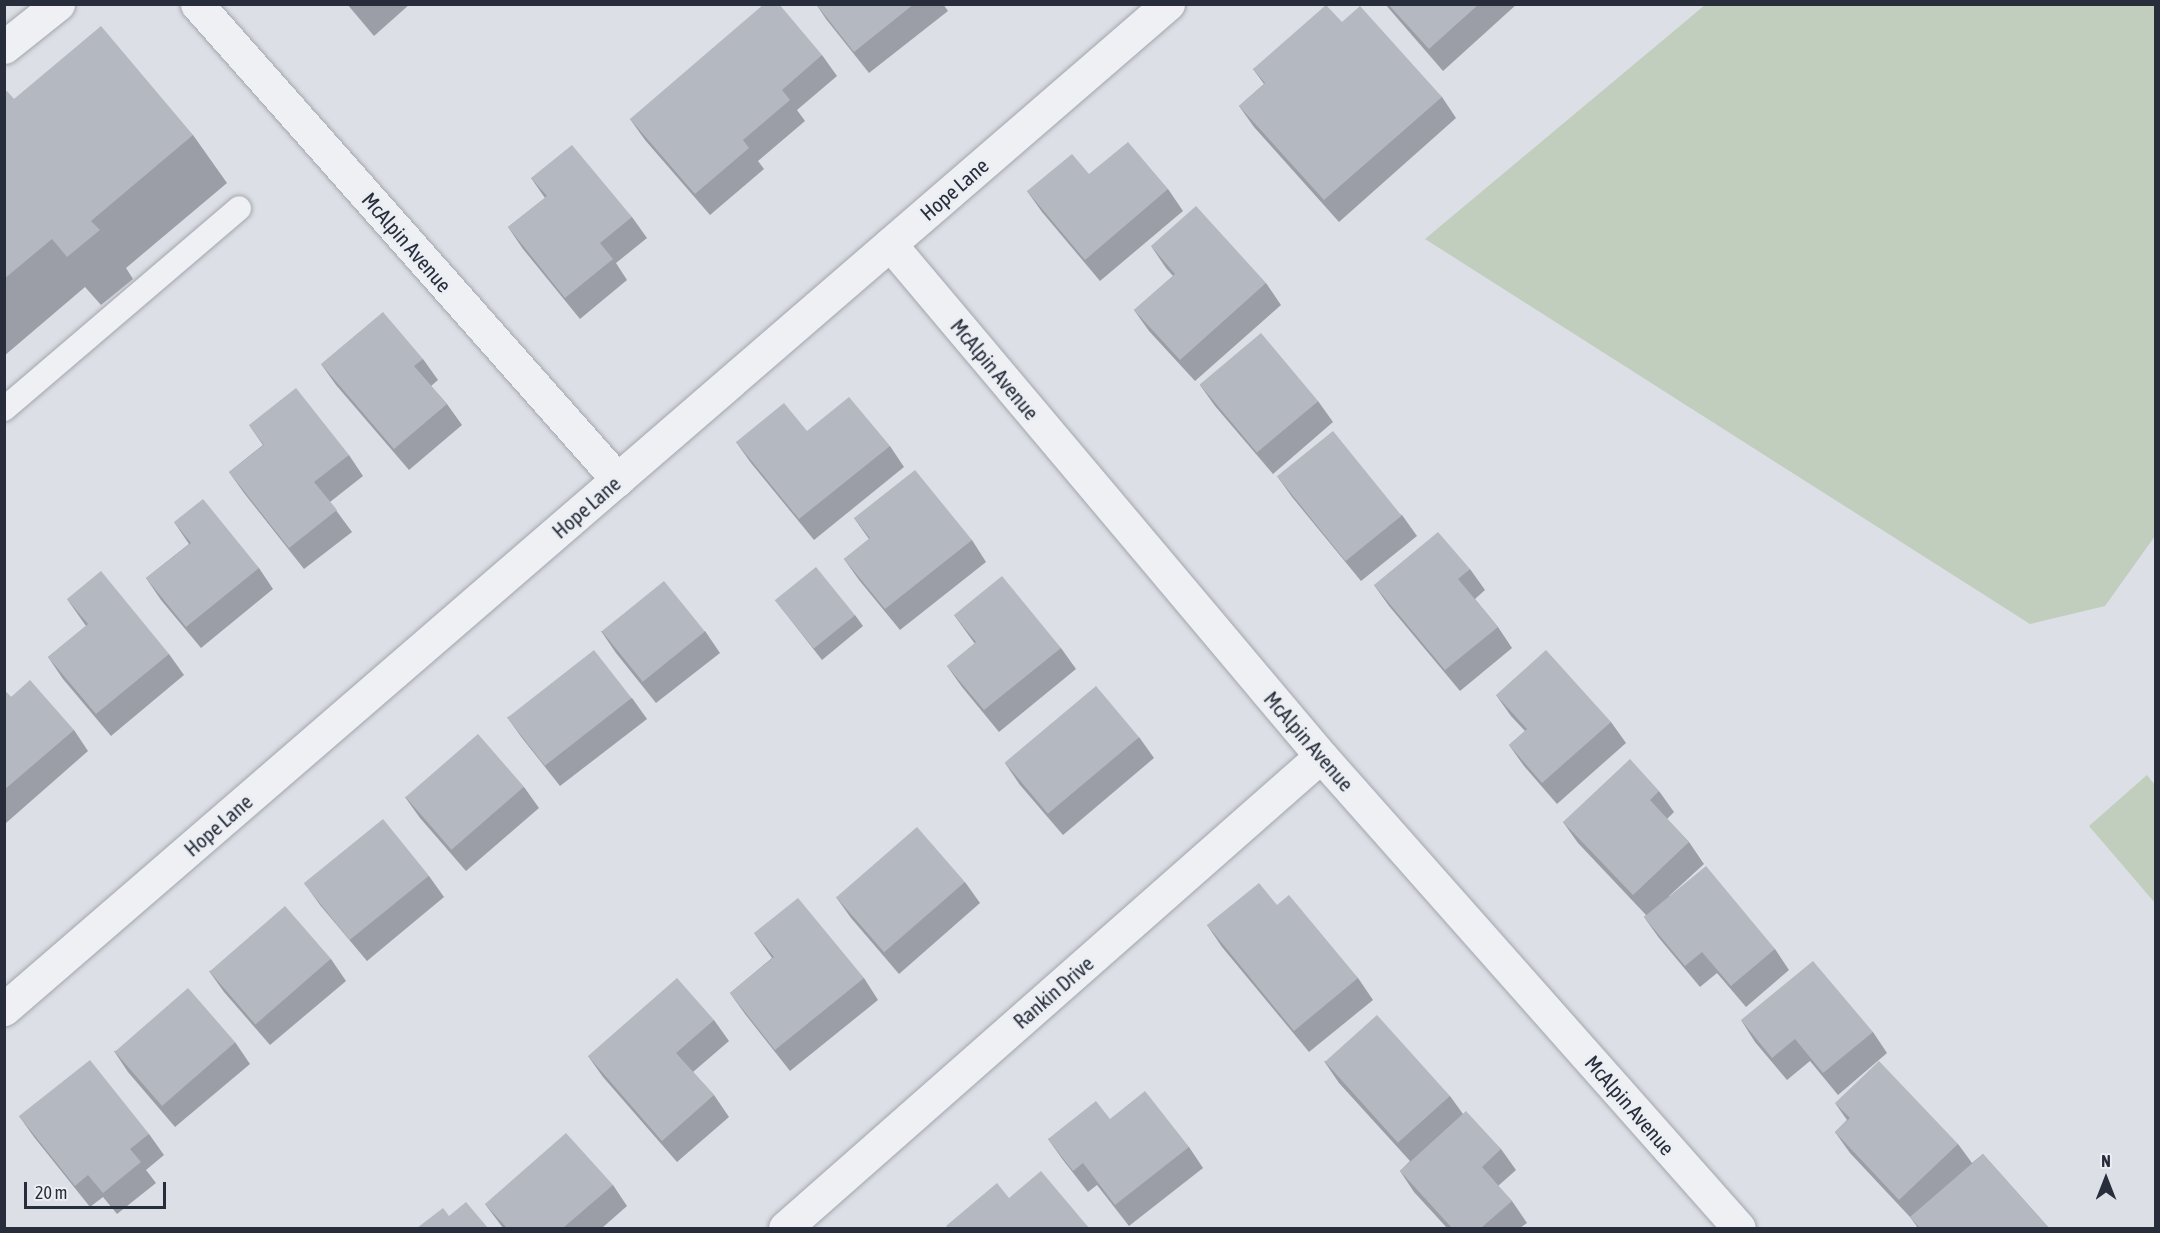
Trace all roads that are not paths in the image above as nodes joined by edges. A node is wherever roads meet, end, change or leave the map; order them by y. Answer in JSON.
{"nodes":[{"id":1,"x":58,"y":4,"type":"edge"},
{"id":2,"x":197,"y":4,"type":"edge"},
{"id":3,"x":1168,"y":4,"type":"edge"},
{"id":4,"x":4,"y":47,"type":"edge"},
{"id":5,"x":240,"y":208,"type":"dead end"},
{"id":6,"x":890,"y":244,"type":"junction"},
{"id":7,"x":4,"y":409,"type":"edge"},
{"id":8,"x":618,"y":480,"type":"junction"},
{"id":9,"x":1321,"y":756,"type":"junction"},
{"id":10,"x":4,"y":1009,"type":"edge"},
{"id":11,"x":785,"y":1228,"type":"edge"},
{"id":12,"x":1739,"y":1228,"type":"edge"}],
"edges":[{"from":1,"to":4,"type":"street"},
{"from":2,"to":8,"type":"street","name":"McAlpin Avenue"},
{"from":3,"to":6,"type":"street","name":"Hope Lane"},
{"from":5,"to":7,"type":"lane"},
{"from":6,"to":8,"type":"street","name":"Hope Lane"},
{"from":6,"to":9,"type":"street","name":"McAlpin Avenue"},
{"from":8,"to":10,"type":"street","name":"Hope Lane"},
{"from":9,"to":11,"type":"street","name":"Rankin Drive"},
{"from":9,"to":12,"type":"street","name":"McAlpin Avenue"}]}
